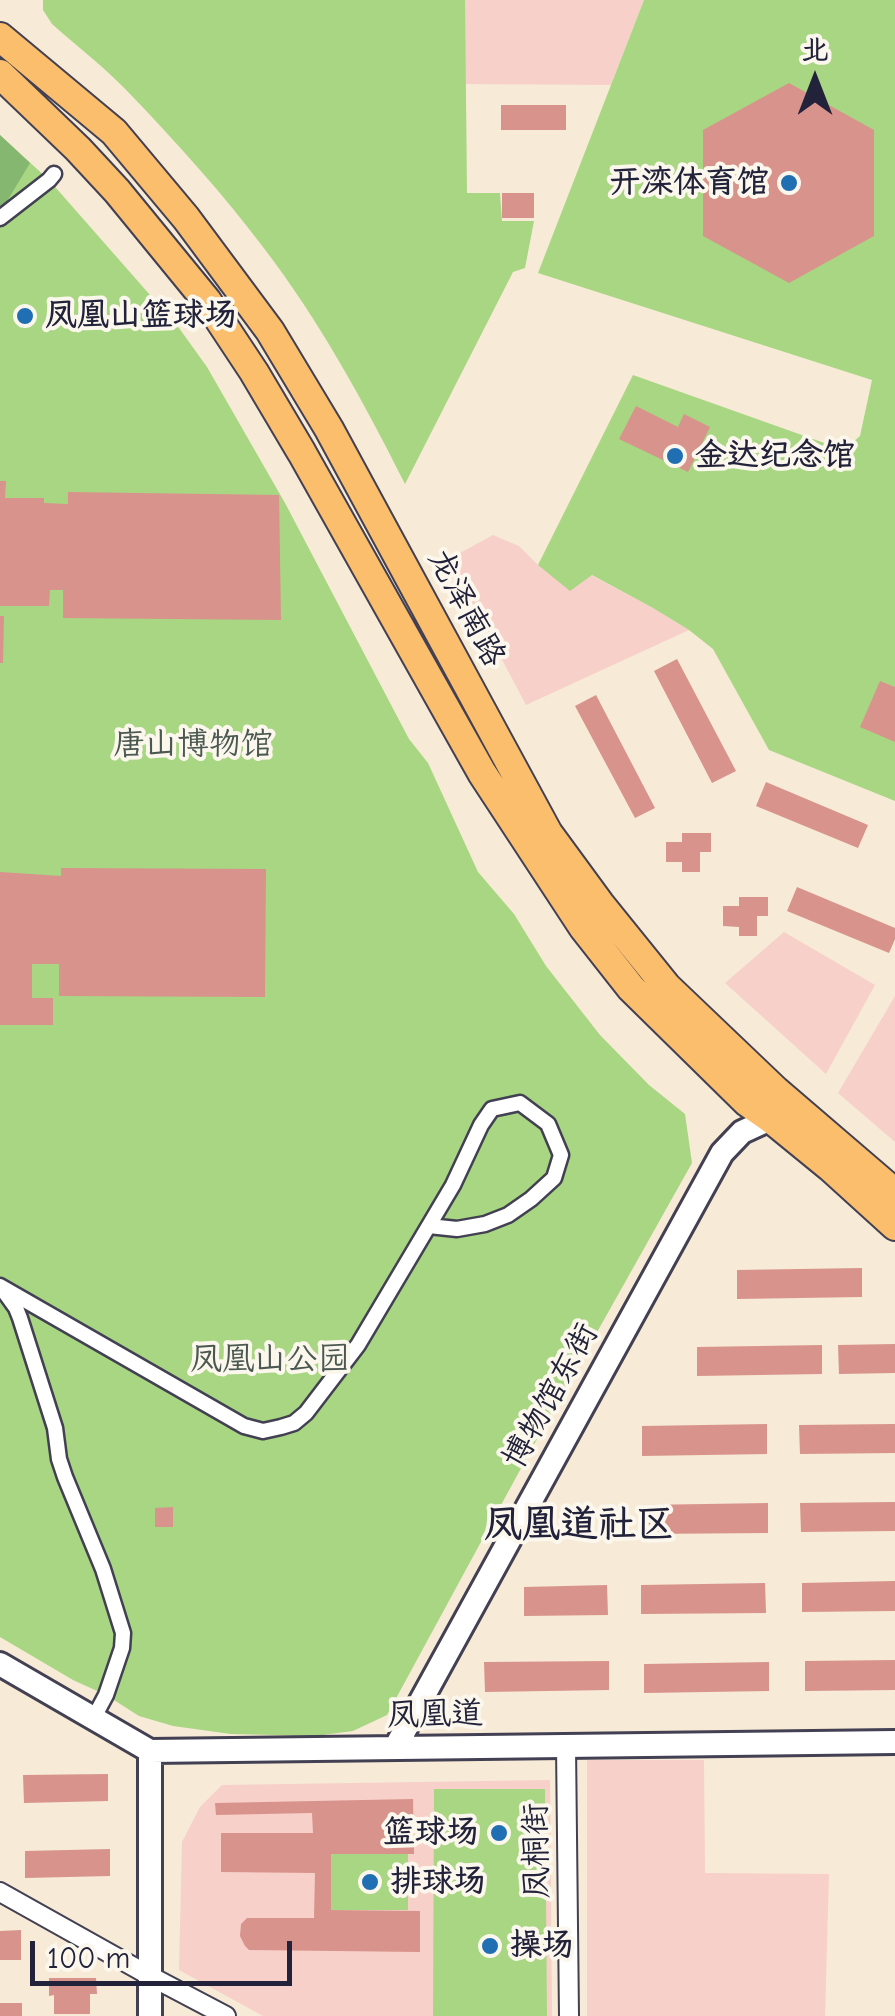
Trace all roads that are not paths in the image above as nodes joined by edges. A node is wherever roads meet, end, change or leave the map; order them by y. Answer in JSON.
{"nodes":[{"id":1,"x":0,"y":37,"type":"edge"},
{"id":2,"x":0,"y":74,"type":"edge"},
{"id":3,"x":54,"y":174,"type":"dead end"},
{"id":4,"x":0,"y":218,"type":"edge"},
{"id":5,"x":797,"y":1108,"type":"junction"},
{"id":6,"x":770,"y":1118,"type":"junction"},
{"id":7,"x":895,"y":1192,"type":"edge"},
{"id":8,"x":429,"y":1226,"type":"junction"},
{"id":9,"x":895,"y":1226,"type":"edge"},
{"id":10,"x":0,"y":1664,"type":"edge"},
{"id":11,"x":98,"y":1710,"type":"dead end"},
{"id":12,"x":895,"y":1742,"type":"edge"},
{"id":13,"x":566,"y":1746,"type":"junction"},
{"id":14,"x":395,"y":1748,"type":"junction"},
{"id":15,"x":150,"y":1751,"type":"junction"},
{"id":16,"x":0,"y":1892,"type":"edge"},
{"id":17,"x":150,"y":1976,"type":"junction"},
{"id":18,"x":150,"y":2016,"type":"edge"},
{"id":19,"x":226,"y":2016,"type":"edge"},
{"id":20,"x":569,"y":2016,"type":"edge"}],
"edges":[{"from":1,"to":5,"type":"main road","name":"龙泽南路"},
{"from":2,"to":6,"type":"main road","name":"龙泽南路"},
{"from":3,"to":4,"type":"street"},
{"from":5,"to":6,"type":"street","name":"博物馆东街"},
{"from":5,"to":7,"type":"main road","name":"龙泽南路"},
{"from":6,"to":9,"type":"main road","name":"龙泽南路"},
{"from":6,"to":14,"type":"street","name":"博物馆东街"},
{"from":8,"to":8,"type":"street"},
{"from":8,"to":11,"type":"street"},
{"from":10,"to":15,"type":"street"},
{"from":12,"to":13,"type":"street","name":"凤凰道"},
{"from":13,"to":14,"type":"street","name":"凤凰道"},
{"from":13,"to":20,"type":"street","name":"凤桐街"},
{"from":14,"to":15,"type":"street","name":"凤凰道"},
{"from":15,"to":17,"type":"street"},
{"from":16,"to":17,"type":"street"},
{"from":17,"to":18,"type":"street"},
{"from":17,"to":19,"type":"street"}]}
